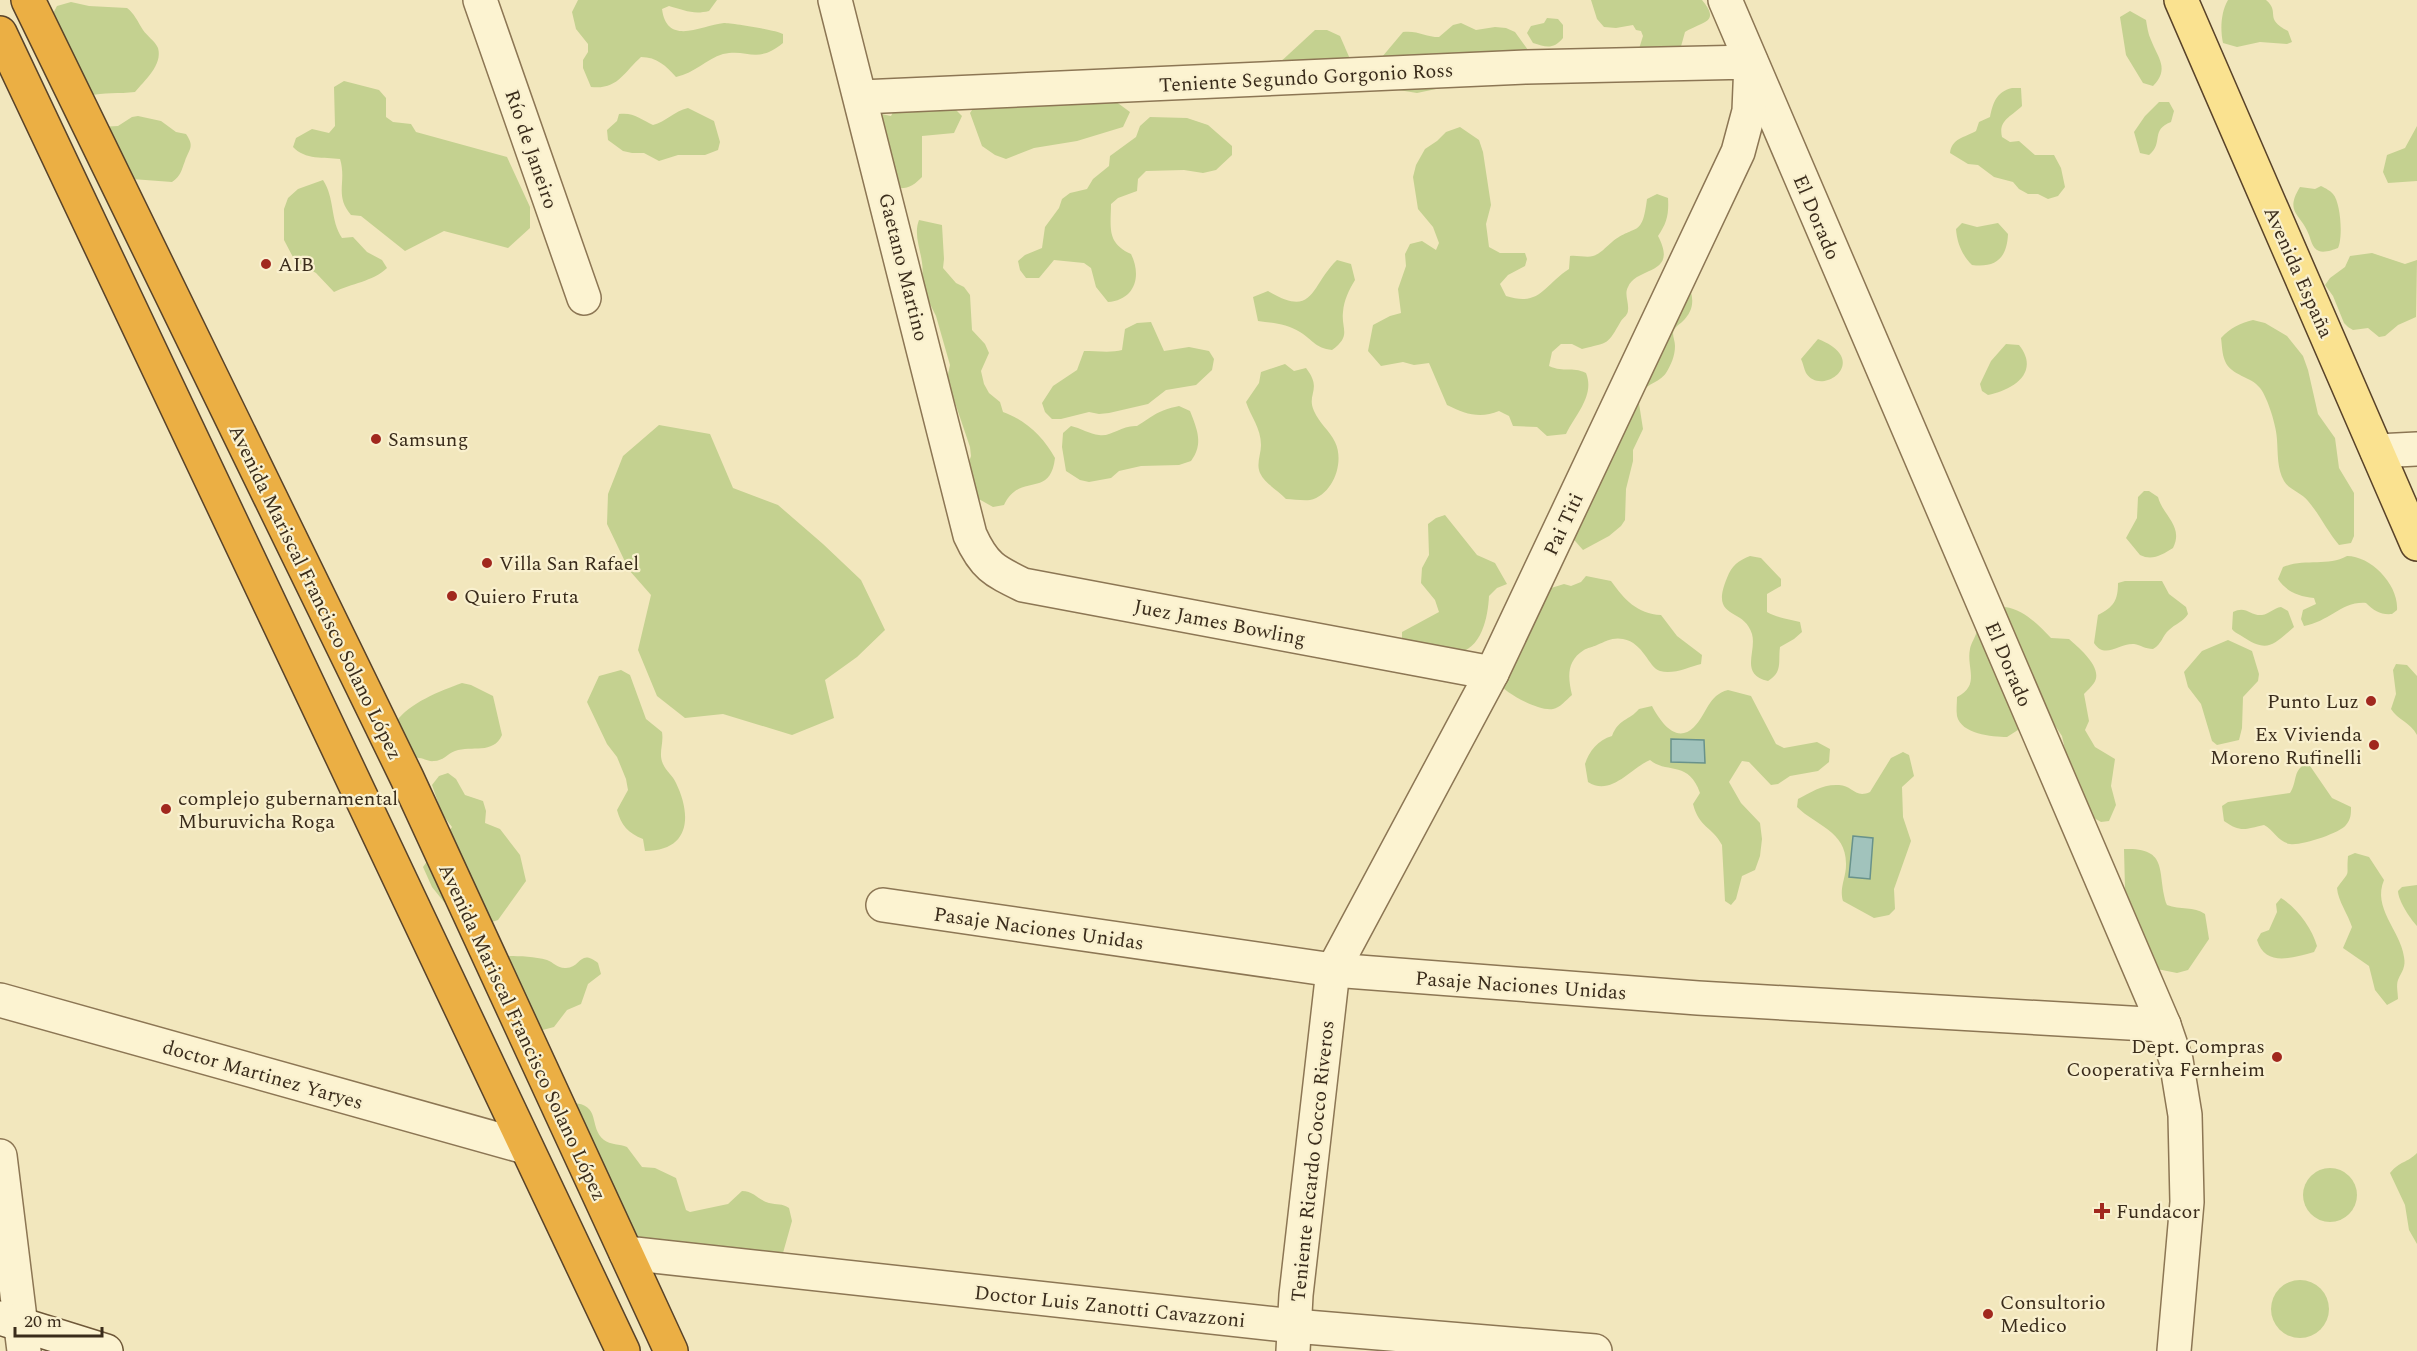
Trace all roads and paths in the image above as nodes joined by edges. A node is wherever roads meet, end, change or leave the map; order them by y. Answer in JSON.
{"nodes":[{"id":1,"x":28,"y":0,"type":"edge"},
{"id":2,"x":480,"y":0,"type":"edge"},
{"id":3,"x":835,"y":0,"type":"edge"},
{"id":4,"x":1725,"y":0,"type":"edge"},
{"id":5,"x":2181,"y":0,"type":"edge"},
{"id":6,"x":0,"y":33,"type":"edge"},
{"id":7,"x":1751,"y":62,"type":"junction"},
{"id":8,"x":861,"y":97,"type":"junction"},
{"id":9,"x":584,"y":298,"type":"dead end"},
{"id":10,"x":2417,"y":449,"type":"edge"},
{"id":11,"x":2377,"y":451,"type":"junction"},
{"id":12,"x":970,"y":535,"type":"joint"},
{"id":13,"x":2417,"y":544,"type":"edge"},
{"id":14,"x":1492,"y":672,"type":"junction"},
{"id":15,"x":883,"y":905,"type":"dead end"},
{"id":16,"x":1333,"y":970,"type":"junction"},
{"id":17,"x":0,"y":1000,"type":"edge"},
{"id":18,"x":2164,"y":1025,"type":"junction"},
{"id":19,"x":525,"y":1147,"type":"junction"},
{"id":20,"x":0,"y":1156,"type":"edge"},
{"id":21,"x":626,"y":1253,"type":"junction"},
{"id":22,"x":15,"y":1331,"type":"edge"},
{"id":23,"x":1293,"y":1339,"type":"edge"},
{"id":24,"x":106,"y":1351,"type":"edge"},
{"id":25,"x":623,"y":1351,"type":"edge"},
{"id":26,"x":671,"y":1351,"type":"edge"},
{"id":27,"x":1595,"y":1351,"type":"edge"},
{"id":28,"x":2174,"y":1351,"type":"edge"}],
"edges":[{"from":1,"to":21,"type":"highway","name":"Avenida Mariscal Francisco Solano López"},
{"from":2,"to":9,"type":"street","name":"Río de Janeiro"},
{"from":3,"to":8,"type":"street","name":"Gaetano Martino"},
{"from":4,"to":7,"type":"street","name":"El Dorado"},
{"from":5,"to":11,"type":"main road","name":"Avenida España"},
{"from":6,"to":19,"type":"highway"},
{"from":7,"to":8,"type":"street","name":"Teniente Segundo Gorgonio Ross"},
{"from":7,"to":14,"type":"street","name":"Pai Titi"},
{"from":7,"to":18,"type":"street","name":"El Dorado"},
{"from":8,"to":12,"type":"street","name":"Gaetano Martino"},
{"from":10,"to":11,"type":"street"},
{"from":11,"to":13,"type":"main road","name":"Avenida España"},
{"from":12,"to":14,"type":"street","name":"Juez James Bowling"},
{"from":14,"to":16,"type":"street","name":"Pai Titi"},
{"from":15,"to":16,"type":"street","name":"Pasaje Naciones Unidas"},
{"from":16,"to":18,"type":"street","name":"Pasaje Naciones Unidas"},
{"from":16,"to":23,"type":"street","name":"Teniente Ricardo Cocco Riveros"},
{"from":17,"to":19,"type":"street","name":"doctor Martinez Yaryes"},
{"from":18,"to":28,"type":"street","name":"El Dorado"},
{"from":19,"to":25,"type":"highway"},
{"from":20,"to":22,"type":"street"},
{"from":21,"to":23,"type":"street","name":"Doctor Luis Zanotti Cavazzoni"},
{"from":21,"to":26,"type":"highway","name":"Avenida Mariscal Francisco Solano López"},
{"from":22,"to":24,"type":"street"},
{"from":23,"to":27,"type":"street","name":"Doctor Luis Zanotti Cavazzoni"}]}
